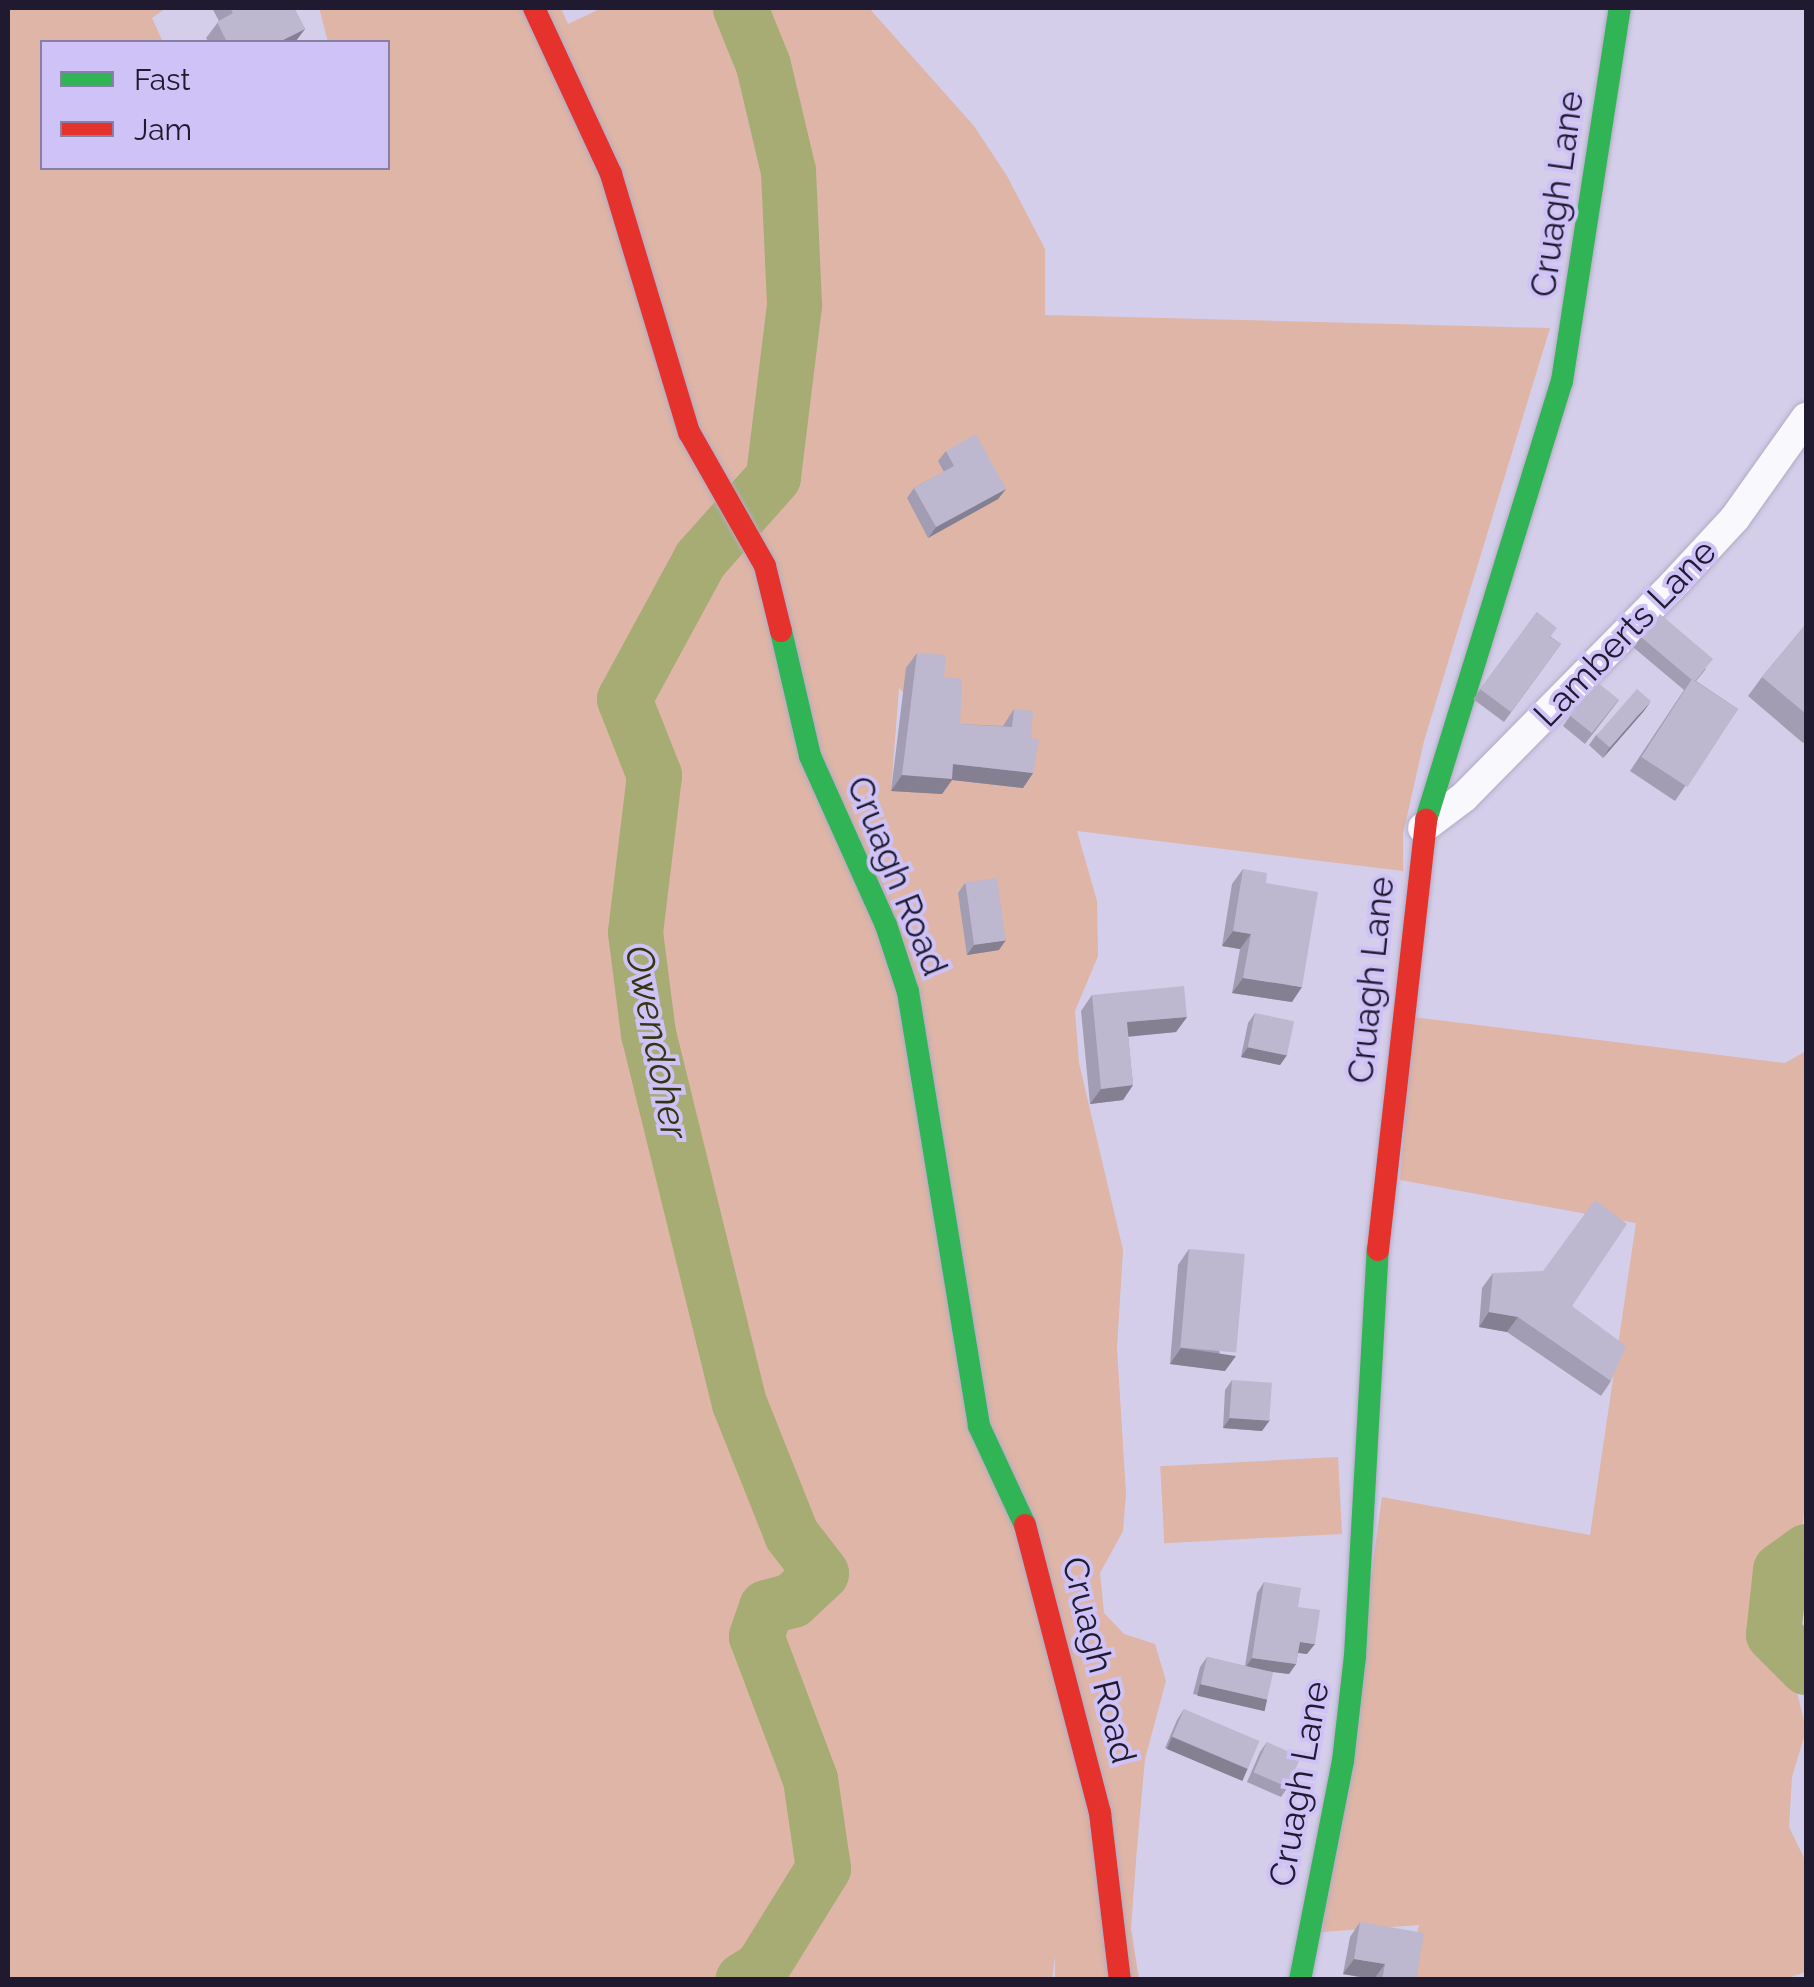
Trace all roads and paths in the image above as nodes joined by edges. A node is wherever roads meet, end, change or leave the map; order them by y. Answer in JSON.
{"nodes":[{"id":1,"x":534,"y":8,"type":"edge"},
{"id":2,"x":1620,"y":8,"type":"edge"},
{"id":3,"x":1806,"y":418,"type":"edge"},
{"id":4,"x":1423,"y":828,"type":"junction"},
{"id":5,"x":1120,"y":1980,"type":"edge"},
{"id":6,"x":1300,"y":1980,"type":"edge"}],
"edges":[{"from":1,"to":5,"type":"main road","name":"Cruagh Road"},
{"from":2,"to":4,"type":"main road","name":"Cruagh Lane"},
{"from":3,"to":4,"type":"street","name":"Lamberts Lane"},
{"from":4,"to":6,"type":"main road","name":"Cruagh Lane"}]}
